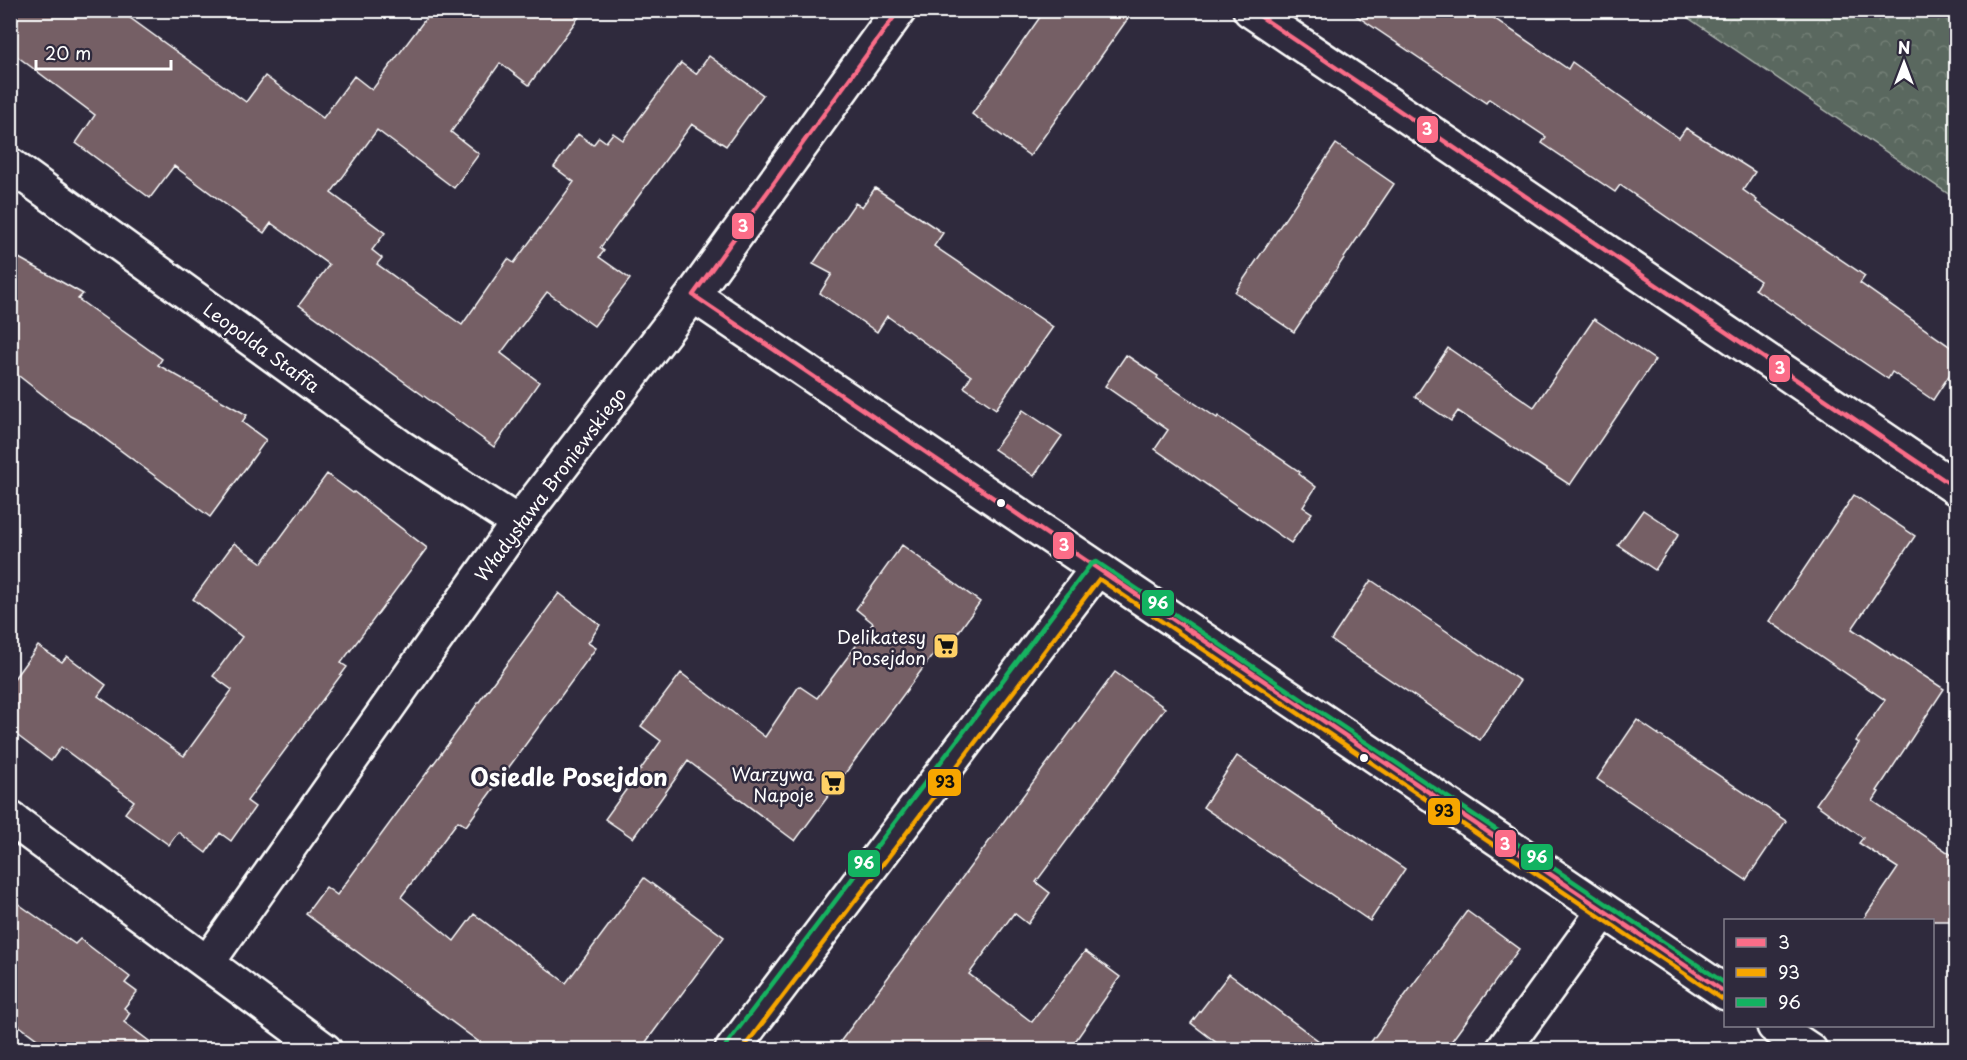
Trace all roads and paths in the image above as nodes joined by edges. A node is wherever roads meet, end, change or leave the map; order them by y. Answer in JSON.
{"nodes":[{"id":1,"x":899,"y":10,"type":"edge"},
{"id":2,"x":1250,"y":10,"type":"edge"},
{"id":3,"x":10,"y":165,"type":"edge"},
{"id":4,"x":693,"y":295,"type":"junction"},
{"id":5,"x":1956,"y":488,"type":"edge"},
{"id":6,"x":518,"y":523,"type":"junction"},
{"id":7,"x":1097,"y":569,"type":"junction"},
{"id":8,"x":10,"y":818,"type":"edge"},
{"id":9,"x":1604,"y":911,"type":"junction"},
{"id":10,"x":208,"y":962,"type":"junction"},
{"id":11,"x":1724,"y":992,"type":"edge"},
{"id":12,"x":1776,"y":1027,"type":"edge"},
{"id":13,"x":325,"y":1050,"type":"edge"},
{"id":14,"x":732,"y":1050,"type":"edge"},
{"id":15,"x":1503,"y":1050,"type":"edge"},
{"id":16,"x":1810,"y":1050,"type":"edge"}],
"edges":[{"from":1,"to":4,"type":"street","name":"Władysława Broniewskiego"},
{"from":2,"to":5,"type":"street"},
{"from":3,"to":6,"type":"street","name":"Leopolda Staffa"},
{"from":4,"to":6,"type":"street","name":"Władysława Broniewskiego"},
{"from":4,"to":7,"type":"street"},
{"from":6,"to":10,"type":"street","name":"Władysława Broniewskiego"},
{"from":7,"to":9,"type":"street"},
{"from":7,"to":14,"type":"street"},
{"from":8,"to":10,"type":"street"},
{"from":9,"to":11,"type":"street"},
{"from":9,"to":15,"type":"street"},
{"from":10,"to":13,"type":"street"},
{"from":12,"to":16,"type":"street"}]}
